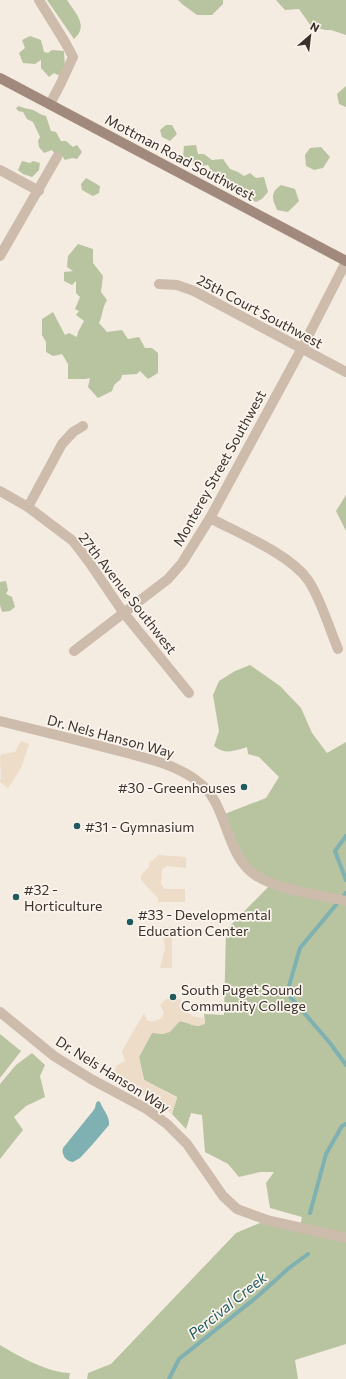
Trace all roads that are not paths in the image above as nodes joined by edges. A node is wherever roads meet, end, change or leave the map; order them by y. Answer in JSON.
{"nodes":[{"id":1,"x":40,"y":0,"type":"edge"},
{"id":2,"x":0,"y":78,"type":"edge"},
{"id":3,"x":50,"y":104,"type":"junction"},
{"id":4,"x":58,"y":157,"type":"dead end"},
{"id":5,"x":0,"y":170,"type":"edge"},
{"id":6,"x":39,"y":191,"type":"junction"},
{"id":7,"x":0,"y":256,"type":"edge"},
{"id":8,"x":346,"y":262,"type":"edge"},
{"id":9,"x":159,"y":284,"type":"dead end"},
{"id":10,"x":302,"y":348,"type":"junction"},
{"id":11,"x":346,"y":372,"type":"edge"},
{"id":12,"x":83,"y":426,"type":"dead end"},
{"id":13,"x":0,"y":491,"type":"edge"},
{"id":14,"x":28,"y":507,"type":"junction"},
{"id":15,"x":210,"y":518,"type":"junction"},
{"id":16,"x":123,"y":612,"type":"junction"},
{"id":17,"x":338,"y":649,"type":"dead end"},
{"id":18,"x":74,"y":651,"type":"dead end"},
{"id":19,"x":188,"y":693,"type":"dead end"},
{"id":20,"x":0,"y":721,"type":"edge"},
{"id":21,"x":346,"y":901,"type":"edge"},
{"id":22,"x":0,"y":1012,"type":"edge"},
{"id":23,"x":346,"y":1238,"type":"edge"}],
"edges":[{"from":1,"to":3,"type":"street"},
{"from":2,"to":3,"type":"street","name":"Mottman Road Southwest"},
{"from":3,"to":8,"type":"street","name":"Mottman Road Southwest"},
{"from":4,"to":6,"type":"street"},
{"from":5,"to":6,"type":"street"},
{"from":6,"to":7,"type":"street"},
{"from":8,"to":10,"type":"street","name":"Monterey Street Southwest"},
{"from":9,"to":10,"type":"street","name":"25th Court Southwest"},
{"from":10,"to":11,"type":"street","name":"25th Court Southwest"},
{"from":10,"to":15,"type":"street","name":"Monterey Street Southwest"},
{"from":12,"to":14,"type":"street"},
{"from":13,"to":14,"type":"street","name":"27th Avenue Southwest"},
{"from":14,"to":16,"type":"street","name":"27th Avenue Southwest"},
{"from":15,"to":16,"type":"street","name":"Monterey Street Southwest"},
{"from":15,"to":17,"type":"street"},
{"from":16,"to":18,"type":"street","name":"Monterey Street Southwest"},
{"from":16,"to":19,"type":"street","name":"27th Avenue Southwest"},
{"from":20,"to":21,"type":"street","name":"Dr. Nels Hanson Way"},
{"from":22,"to":23,"type":"street","name":"Dr. Nels Hanson Way"}]}
